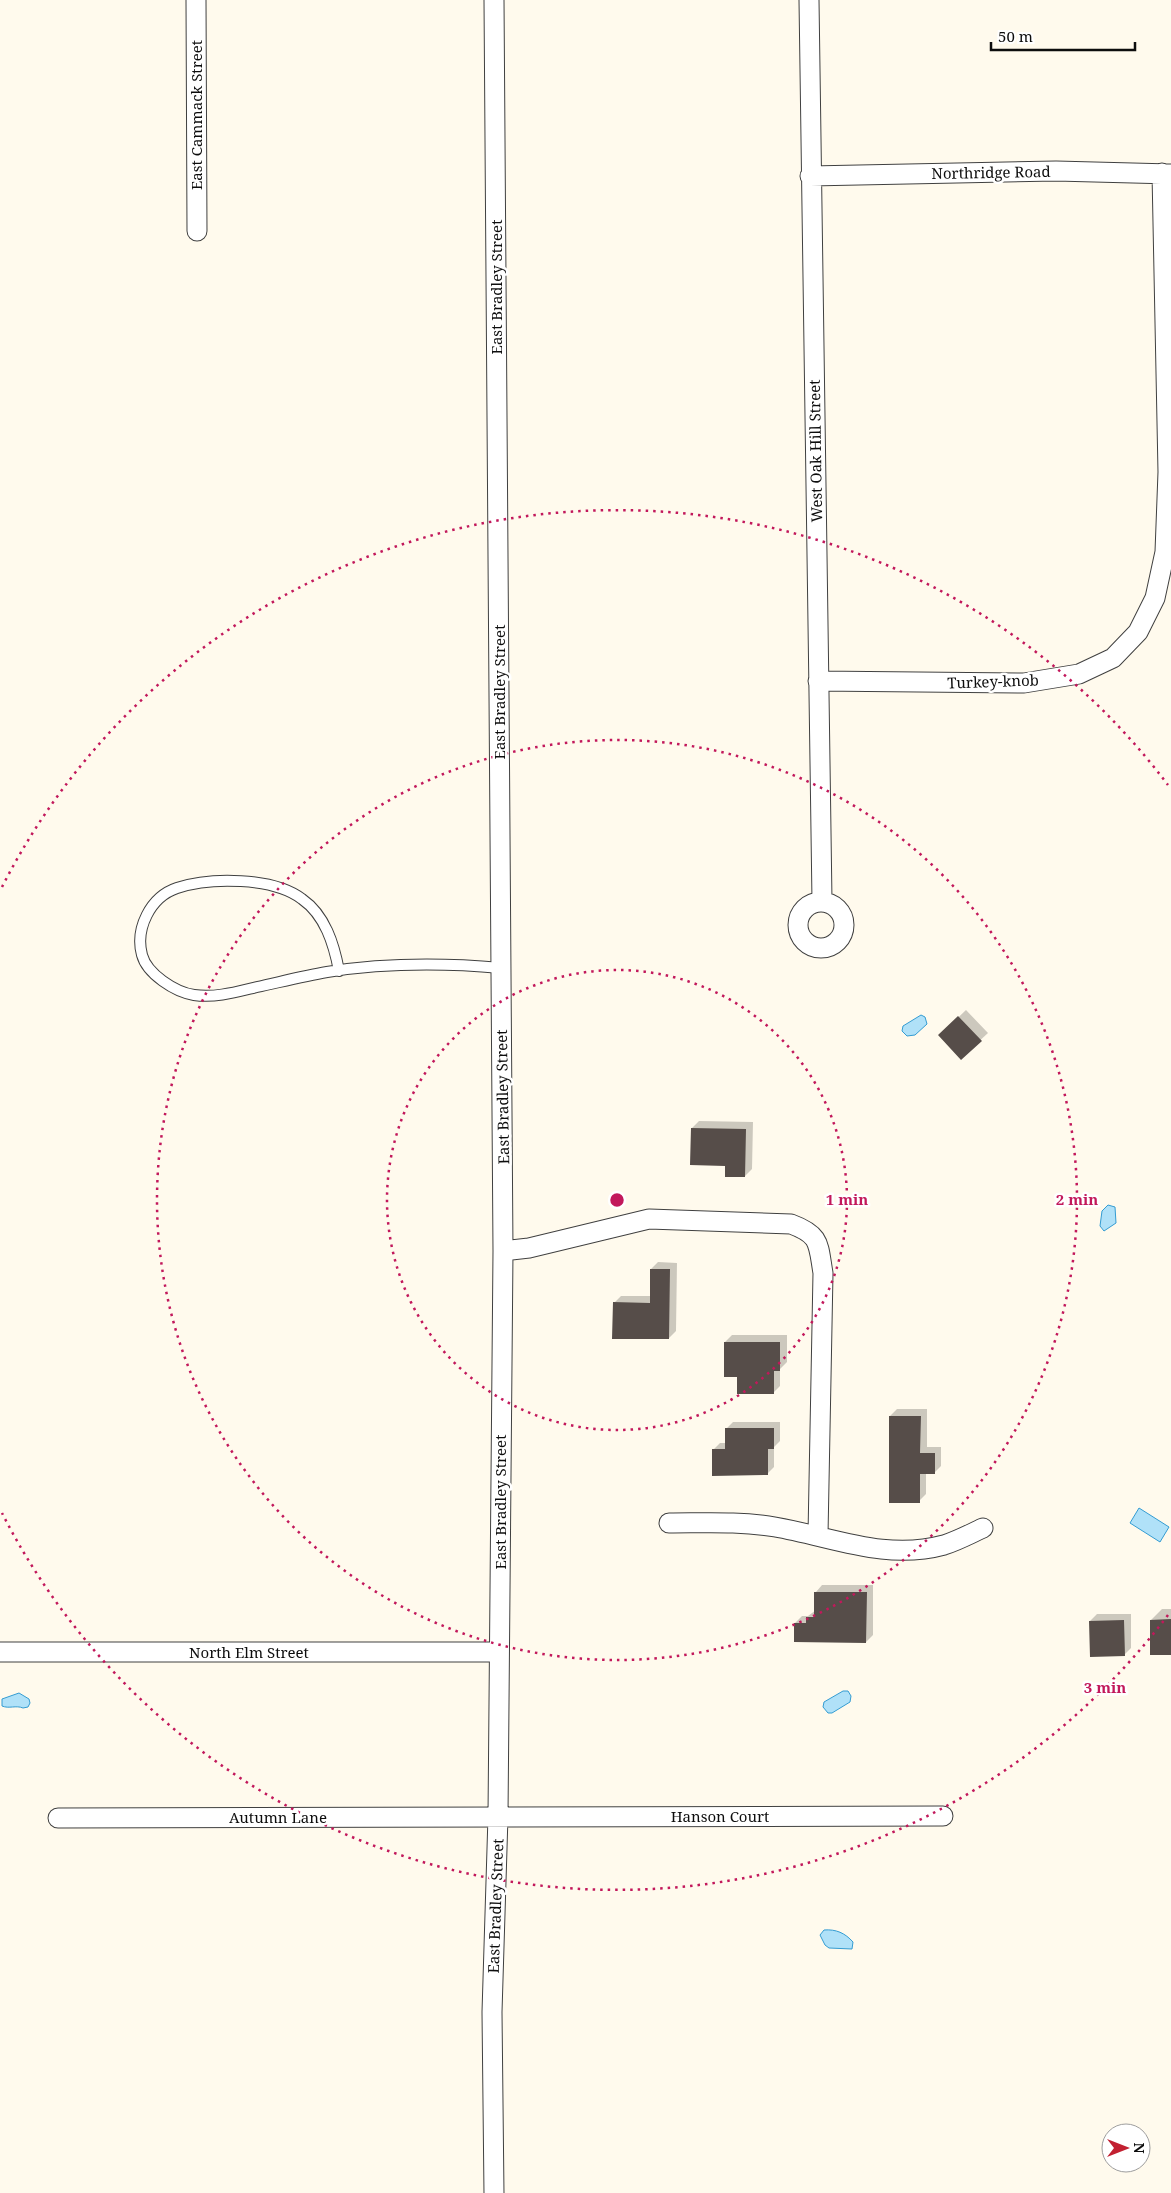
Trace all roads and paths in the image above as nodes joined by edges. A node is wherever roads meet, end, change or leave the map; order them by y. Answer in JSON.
{"nodes":[{"id":1,"x":196,"y":0,"type":"edge"},
{"id":2,"x":494,"y":0,"type":"edge"},
{"id":3,"x":809,"y":0,"type":"edge"},
{"id":4,"x":1167,"y":173,"type":"edge"},
{"id":5,"x":810,"y":176,"type":"junction"},
{"id":6,"x":197,"y":231,"type":"dead end"},
{"id":7,"x":818,"y":681,"type":"junction"},
{"id":8,"x":822,"y":901,"type":"dead end"},
{"id":9,"x":501,"y":968,"type":"junction"},
{"id":10,"x":339,"y":971,"type":"junction"},
{"id":11,"x":503,"y":1251,"type":"junction"},
{"id":12,"x":669,"y":1522,"type":"dead end"},
{"id":13,"x":983,"y":1528,"type":"dead end"},
{"id":14,"x":818,"y":1535,"type":"junction"},
{"id":15,"x":0,"y":1652,"type":"edge"},
{"id":16,"x":499,"y":1652,"type":"junction"},
{"id":17,"x":498,"y":1816,"type":"junction"},
{"id":18,"x":942,"y":1816,"type":"dead end"},
{"id":19,"x":58,"y":1818,"type":"dead end"},
{"id":20,"x":494,"y":2193,"type":"edge"}],
"edges":[{"from":1,"to":6,"type":"street","name":"East Cammack Street"},
{"from":2,"to":9,"type":"street","name":"East Bradley Street"},
{"from":3,"to":5,"type":"street","name":"West Oak Hill Street"},
{"from":4,"to":5,"type":"street","name":"Northridge Road"},
{"from":4,"to":7,"type":"street","name":"Turkey-knob"},
{"from":5,"to":7,"type":"street","name":"West Oak Hill Street"},
{"from":7,"to":8,"type":"street","name":"West Oak Hill Street"},
{"from":9,"to":10,"type":"lane"},
{"from":9,"to":11,"type":"street","name":"East Bradley Street"},
{"from":10,"to":10,"type":"lane"},
{"from":11,"to":14,"type":"street"},
{"from":11,"to":16,"type":"street","name":"East Bradley Street"},
{"from":12,"to":14,"type":"street"},
{"from":13,"to":14,"type":"street"},
{"from":15,"to":16,"type":"street","name":"North Elm Street"},
{"from":16,"to":17,"type":"street","name":"East Bradley Street"},
{"from":17,"to":18,"type":"street","name":"Hanson Court"},
{"from":17,"to":19,"type":"street","name":"Autumn Lane"},
{"from":17,"to":20,"type":"street","name":"East Bradley Street"}]}
